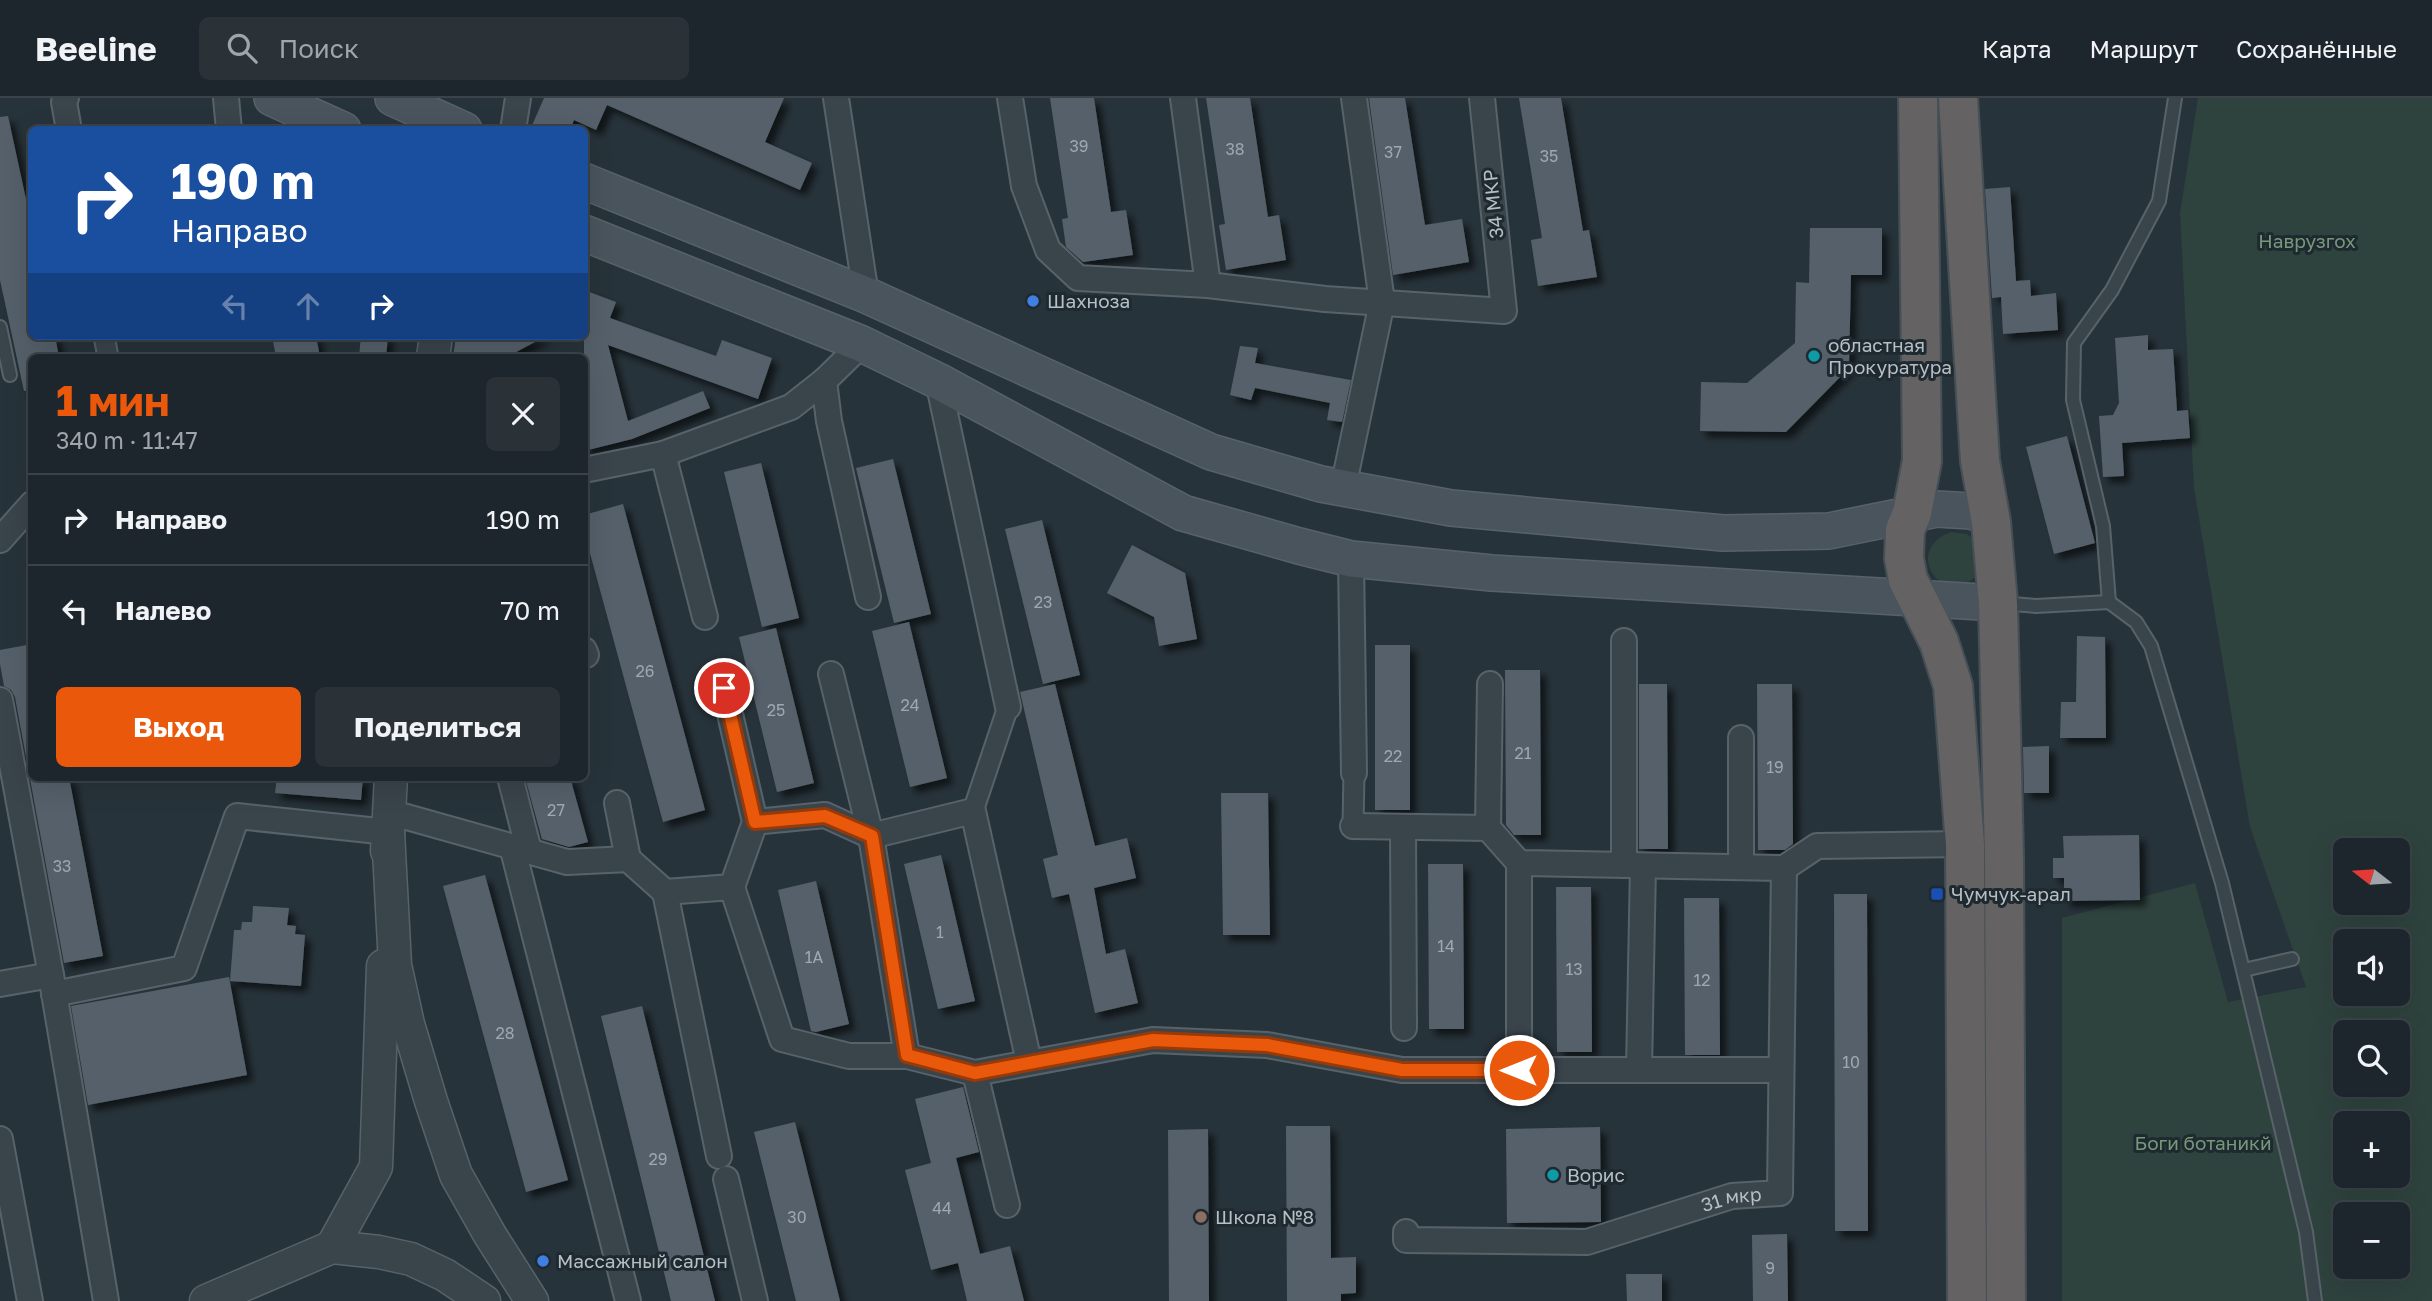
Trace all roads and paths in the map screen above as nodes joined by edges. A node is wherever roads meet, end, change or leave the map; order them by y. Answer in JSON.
{"nodes":[{"id":1,"x":66,"y":98,"type":"edge"},
{"id":2,"x":226,"y":98,"type":"edge"},
{"id":3,"x":272,"y":98,"type":"edge"},
{"id":4,"x":393,"y":98,"type":"edge"},
{"id":5,"x":518,"y":98,"type":"edge"},
{"id":6,"x":836,"y":98,"type":"edge"},
{"id":7,"x":1010,"y":98,"type":"edge"},
{"id":8,"x":1182,"y":98,"type":"edge"},
{"id":9,"x":1354,"y":98,"type":"edge"},
{"id":10,"x":1482,"y":98,"type":"edge"},
{"id":11,"x":1918,"y":98,"type":"edge"},
{"id":12,"x":1958,"y":98,"type":"edge"},
{"id":13,"x":2175,"y":98,"type":"edge"},
{"id":14,"x":68,"y":126,"type":"edge"},
{"id":15,"x":229,"y":126,"type":"edge"},
{"id":16,"x":334,"y":126,"type":"edge"},
{"id":17,"x":455,"y":126,"type":"edge"},
{"id":18,"x":514,"y":126,"type":"edge"},
{"id":19,"x":588,"y":182,"type":"edge"},
{"id":20,"x":588,"y":235,"type":"edge"},
{"id":21,"x":1208,"y":285,"type":"junction"},
{"id":22,"x":866,"y":295,"type":"junction"},
{"id":23,"x":1382,"y":302,"type":"junction"},
{"id":24,"x":0,"y":327,"type":"edge"},
{"id":25,"x":862,"y":344,"type":"junction"},
{"id":26,"x":10,"y":375,"type":"dead end"},
{"id":27,"x":824,"y":381,"type":"junction"},
{"id":28,"x":938,"y":381,"type":"junction"},
{"id":29,"x":663,"y":454,"type":"junction"},
{"id":30,"x":588,"y":469,"type":"edge"},
{"id":31,"x":1343,"y":488,"type":"junction"},
{"id":32,"x":28,"y":508,"type":"edge"},
{"id":33,"x":1912,"y":513,"type":"junction"},
{"id":34,"x":1989,"y":517,"type":"junction"},
{"id":35,"x":0,"y":540,"type":"edge"},
{"id":36,"x":1352,"y":559,"type":"junction"},
{"id":37,"x":868,"y":597,"type":"dead end"},
{"id":38,"x":1918,"y":598,"type":"junction"},
{"id":39,"x":2109,"y":602,"type":"junction"},
{"id":40,"x":1998,"y":603,"type":"junction"},
{"id":41,"x":705,"y":617,"type":"dead end"},
{"id":42,"x":1623,"y":641,"type":"dead end"},
{"id":43,"x":831,"y":674,"type":"dead end"},
{"id":44,"x":1490,"y":684,"type":"dead end"},
{"id":45,"x":724,"y":688,"type":"dead end"},
{"id":46,"x":0,"y":700,"type":"edge"},
{"id":47,"x":1008,"y":707,"type":"joint"},
{"id":48,"x":1741,"y":738,"type":"dead end"},
{"id":49,"x":1354,"y":773,"type":"joint"},
{"id":50,"x":391,"y":781,"type":"edge"},
{"id":51,"x":511,"y":781,"type":"edge"},
{"id":52,"x":617,"y":803,"type":"dead end"},
{"id":53,"x":973,"y":811,"type":"junction"},
{"id":54,"x":389,"y":822,"type":"junction"},
{"id":55,"x":755,"y":822,"type":"junction"},
{"id":56,"x":1353,"y":826,"type":"joint"},
{"id":57,"x":1403,"y":828,"type":"junction"},
{"id":58,"x":1488,"y":828,"type":"junction"},
{"id":59,"x":872,"y":836,"type":"junction"},
{"id":60,"x":1965,"y":844,"type":"junction"},
{"id":61,"x":521,"y":849,"type":"junction"},
{"id":62,"x":628,"y":859,"type":"junction"},
{"id":63,"x":1519,"y":863,"type":"junction"},
{"id":64,"x":1634,"y":865,"type":"junction"},
{"id":65,"x":1741,"y":867,"type":"junction"},
{"id":66,"x":1784,"y":868,"type":"junction"},
{"id":67,"x":732,"y":887,"type":"junction"},
{"id":68,"x":665,"y":892,"type":"junction"},
{"id":69,"x":2292,"y":959,"type":"dead end"},
{"id":70,"x":2244,"y":971,"type":"junction"},
{"id":71,"x":0,"y":984,"type":"edge"},
{"id":72,"x":53,"y":984,"type":"junction"},
{"id":73,"x":1404,"y":1028,"type":"dead end"},
{"id":74,"x":907,"y":1055,"type":"junction"},
{"id":75,"x":1029,"y":1062,"type":"junction"},
{"id":76,"x":1519,"y":1070,"type":"junction"},
{"id":77,"x":1639,"y":1070,"type":"junction"},
{"id":78,"x":1781,"y":1070,"type":"junction"},
{"id":79,"x":975,"y":1073,"type":"junction"},
{"id":80,"x":0,"y":1139,"type":"edge"},
{"id":81,"x":1007,"y":1205,"type":"dead end"},
{"id":82,"x":1406,"y":1236,"type":"dead end"},
{"id":83,"x":332,"y":1247,"type":"junction"},
{"id":84,"x":30,"y":1301,"type":"edge"},
{"id":85,"x":106,"y":1301,"type":"edge"},
{"id":86,"x":206,"y":1301,"type":"edge"},
{"id":87,"x":484,"y":1301,"type":"edge"},
{"id":88,"x":532,"y":1301,"type":"edge"},
{"id":89,"x":628,"y":1301,"type":"edge"},
{"id":90,"x":755,"y":1301,"type":"edge"},
{"id":91,"x":1968,"y":1301,"type":"edge"},
{"id":92,"x":2006,"y":1301,"type":"edge"},
{"id":93,"x":2315,"y":1301,"type":"edge"}],
"edges":[{"from":1,"to":14,"type":"street"},
{"from":2,"to":15,"type":"street"},
{"from":3,"to":16,"type":"main road"},
{"from":4,"to":17,"type":"main road"},
{"from":5,"to":18,"type":"street"},
{"from":6,"to":22,"type":"street"},
{"from":7,"to":21,"type":"street"},
{"from":8,"to":21,"type":"street"},
{"from":9,"to":23,"type":"street"},
{"from":10,"to":23,"type":"street","name":"34 МКР"},
{"from":11,"to":33,"type":"highway"},
{"from":12,"to":34,"type":"highway"},
{"from":13,"to":39,"type":"lane"},
{"from":19,"to":22,"type":"main road"},
{"from":20,"to":25,"type":"main road"},
{"from":21,"to":23,"type":"street"},
{"from":22,"to":31,"type":"main road"},
{"from":23,"to":31,"type":"street"},
{"from":24,"to":26,"type":"lane"},
{"from":25,"to":27,"type":"street"},
{"from":25,"to":28,"type":"main road"},
{"from":27,"to":29,"type":"street"},
{"from":27,"to":37,"type":"street"},
{"from":28,"to":36,"type":"main road"},
{"from":28,"to":47,"type":"street"},
{"from":29,"to":30,"type":"street"},
{"from":29,"to":41,"type":"street"},
{"from":31,"to":33,"type":"main road"},
{"from":32,"to":35,"type":"street"},
{"from":33,"to":34,"type":"main road"},
{"from":33,"to":38,"type":"highway"},
{"from":34,"to":40,"type":"highway"},
{"from":36,"to":38,"type":"main road"},
{"from":36,"to":49,"type":"street"},
{"from":38,"to":40,"type":"main road"},
{"from":38,"to":60,"type":"highway"},
{"from":39,"to":40,"type":"lane"},
{"from":39,"to":70,"type":"lane"},
{"from":40,"to":92,"type":"highway"},
{"from":42,"to":64,"type":"street"},
{"from":43,"to":59,"type":"street"},
{"from":44,"to":58,"type":"street"},
{"from":45,"to":55,"type":"street"},
{"from":46,"to":72,"type":"street"},
{"from":47,"to":53,"type":"street"},
{"from":48,"to":65,"type":"street"},
{"from":49,"to":56,"type":"street"},
{"from":50,"to":54,"type":"street"},
{"from":51,"to":61,"type":"street"},
{"from":52,"to":62,"type":"street"},
{"from":53,"to":59,"type":"street"},
{"from":53,"to":75,"type":"street"},
{"from":54,"to":61,"type":"street"},
{"from":54,"to":72,"type":"street"},
{"from":54,"to":83,"type":"street"},
{"from":54,"to":88,"type":"street"},
{"from":55,"to":59,"type":"street"},
{"from":55,"to":67,"type":"street"},
{"from":56,"to":57,"type":"street"},
{"from":57,"to":58,"type":"street"},
{"from":57,"to":73,"type":"street"},
{"from":58,"to":63,"type":"street"},
{"from":59,"to":74,"type":"street"},
{"from":60,"to":66,"type":"street"},
{"from":60,"to":91,"type":"highway"},
{"from":61,"to":62,"type":"street"},
{"from":61,"to":89,"type":"street"},
{"from":62,"to":68,"type":"street"},
{"from":63,"to":64,"type":"street"},
{"from":63,"to":76,"type":"street"},
{"from":64,"to":65,"type":"street"},
{"from":64,"to":77,"type":"street"},
{"from":65,"to":66,"type":"street"},
{"from":66,"to":78,"type":"street","name":"31 мкр"},
{"from":67,"to":68,"type":"street"},
{"from":67,"to":74,"type":"street"},
{"from":68,"to":90,"type":"street"},
{"from":69,"to":70,"type":"lane"},
{"from":70,"to":93,"type":"lane"},
{"from":71,"to":72,"type":"street"},
{"from":72,"to":85,"type":"street"},
{"from":74,"to":79,"type":"street"},
{"from":75,"to":76,"type":"street"},
{"from":75,"to":79,"type":"street"},
{"from":76,"to":77,"type":"street"},
{"from":77,"to":78,"type":"street"},
{"from":78,"to":82,"type":"street","name":"31 мкр"},
{"from":79,"to":81,"type":"street"},
{"from":80,"to":84,"type":"street"},
{"from":83,"to":86,"type":"street"},
{"from":83,"to":87,"type":"street"}]}
